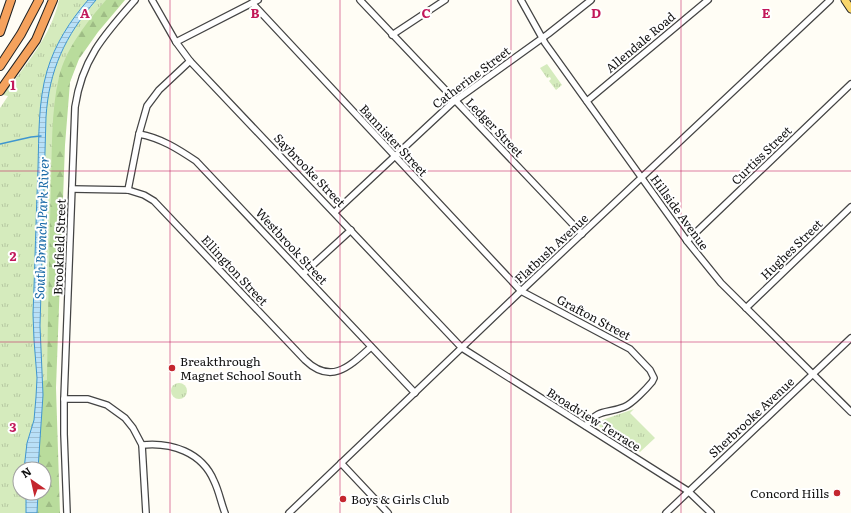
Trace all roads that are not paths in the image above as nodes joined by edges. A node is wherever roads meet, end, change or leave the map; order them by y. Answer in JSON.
{"nodes":[{"id":1,"x":10,"y":0,"type":"edge"},
{"id":2,"x":39,"y":0,"type":"edge"},
{"id":3,"x":53,"y":0,"type":"edge"},
{"id":4,"x":135,"y":0,"type":"edge"},
{"id":5,"x":152,"y":0,"type":"edge"},
{"id":6,"x":258,"y":0,"type":"edge"},
{"id":7,"x":360,"y":0,"type":"edge"},
{"id":8,"x":445,"y":0,"type":"edge"},
{"id":9,"x":521,"y":0,"type":"edge"},
{"id":10,"x":591,"y":0,"type":"edge"},
{"id":11,"x":708,"y":0,"type":"edge"},
{"id":12,"x":830,"y":0,"type":"edge"},
{"id":13,"x":845,"y":0,"type":"edge"},
{"id":14,"x":252,"y":3,"type":"junction"},
{"id":15,"x":851,"y":9,"type":"edge"},
{"id":16,"x":0,"y":32,"type":"edge"},
{"id":17,"x":392,"y":35,"type":"junction"},
{"id":18,"x":542,"y":38,"type":"junction"},
{"id":19,"x":176,"y":42,"type":"junction"},
{"id":20,"x":190,"y":61,"type":"junction"},
{"id":21,"x":0,"y":66,"type":"edge"},
{"id":22,"x":851,"y":84,"type":"edge"},
{"id":23,"x":0,"y":91,"type":"edge"},
{"id":24,"x":455,"y":101,"type":"junction"},
{"id":25,"x":587,"y":101,"type":"junction"},
{"id":26,"x":139,"y":134,"type":"junction"},
{"id":27,"x":395,"y":156,"type":"junction"},
{"id":28,"x":641,"y":178,"type":"junction"},
{"id":29,"x":72,"y":188,"type":"junction"},
{"id":30,"x":128,"y":190,"type":"junction"},
{"id":31,"x":851,"y":206,"type":"edge"},
{"id":32,"x":335,"y":212,"type":"junction"},
{"id":33,"x":351,"y":230,"type":"junction"},
{"id":34,"x":582,"y":234,"type":"junction"},
{"id":35,"x":686,"y":241,"type":"junction"},
{"id":36,"x":303,"y":274,"type":"junction"},
{"id":37,"x":521,"y":290,"type":"junction"},
{"id":38,"x":746,"y":308,"type":"junction"},
{"id":39,"x":851,"y":338,"type":"edge"},
{"id":40,"x":371,"y":347,"type":"junction"},
{"id":41,"x":462,"y":348,"type":"junction"},
{"id":42,"x":813,"y":374,"type":"junction"},
{"id":43,"x":414,"y":393,"type":"junction"},
{"id":44,"x":64,"y":399,"type":"junction"},
{"id":45,"x":851,"y":412,"type":"edge"},
{"id":46,"x":586,"y":426,"type":"junction"},
{"id":47,"x":142,"y":445,"type":"junction"},
{"id":48,"x":341,"y":463,"type":"junction"},
{"id":49,"x":688,"y":491,"type":"junction"},
{"id":50,"x":67,"y":513,"type":"edge"},
{"id":51,"x":146,"y":513,"type":"edge"},
{"id":52,"x":225,"y":513,"type":"edge"},
{"id":53,"x":289,"y":513,"type":"edge"},
{"id":54,"x":388,"y":513,"type":"edge"},
{"id":55,"x":666,"y":513,"type":"edge"},
{"id":56,"x":711,"y":513,"type":"edge"}],
"edges":[{"from":1,"to":16,"type":"highway"},
{"from":2,"to":21,"type":"highway"},
{"from":3,"to":23,"type":"highway"},
{"from":4,"to":29,"type":"street","name":"Brookfield Street"},
{"from":5,"to":19,"type":"street","name":"Saybrooke Street"},
{"from":6,"to":14,"type":"street"},
{"from":7,"to":17,"type":"street","name":"Ledger Street"},
{"from":8,"to":17,"type":"street"},
{"from":9,"to":18,"type":"street","name":"Hillside Avenue"},
{"from":10,"to":18,"type":"street","name":"Catherine Street"},
{"from":11,"to":25,"type":"street","name":"Allendale Road"},
{"from":12,"to":28,"type":"street","name":"Flatbush Avenue"},
{"from":13,"to":15,"type":"main road"},
{"from":14,"to":19,"type":"street"},
{"from":14,"to":27,"type":"street","name":"Bannister Street"},
{"from":17,"to":24,"type":"street","name":"Ledger Street"},
{"from":18,"to":24,"type":"street","name":"Catherine Street"},
{"from":18,"to":25,"type":"street","name":"Hillside Avenue"},
{"from":19,"to":20,"type":"street","name":"Saybrooke Street"},
{"from":20,"to":26,"type":"street"},
{"from":20,"to":32,"type":"street","name":"Saybrooke Street"},
{"from":22,"to":35,"type":"street","name":"Curtiss Street"},
{"from":24,"to":27,"type":"street","name":"Catherine Street"},
{"from":24,"to":34,"type":"street","name":"Ledger Street"},
{"from":25,"to":28,"type":"street","name":"Hillside Avenue"},
{"from":26,"to":30,"type":"street"},
{"from":26,"to":36,"type":"street","name":"Westbrook Street"},
{"from":27,"to":32,"type":"street","name":"Catherine Street"},
{"from":27,"to":37,"type":"street","name":"Bannister Street"},
{"from":28,"to":34,"type":"street","name":"Flatbush Avenue"},
{"from":28,"to":35,"type":"street","name":"Hillside Avenue"},
{"from":29,"to":30,"type":"street","name":"Ellington Street"},
{"from":29,"to":44,"type":"street","name":"Brookfield Street"},
{"from":30,"to":40,"type":"street","name":"Ellington Street"},
{"from":31,"to":38,"type":"street","name":"Hughes Street"},
{"from":32,"to":33,"type":"street","name":"Saybrooke Street"},
{"from":33,"to":36,"type":"street"},
{"from":33,"to":41,"type":"street","name":"Saybrooke Street"},
{"from":34,"to":37,"type":"street","name":"Flatbush Avenue"},
{"from":35,"to":38,"type":"street","name":"Hillside Avenue"},
{"from":36,"to":40,"type":"street","name":"Westbrook Street"},
{"from":37,"to":41,"type":"street","name":"Flatbush Avenue"},
{"from":37,"to":46,"type":"street","name":"Grafton Street"},
{"from":38,"to":42,"type":"street","name":"Hillside Avenue"},
{"from":39,"to":42,"type":"street","name":"Sherbrooke Avenue"},
{"from":40,"to":43,"type":"street","name":"Westbrook Street"},
{"from":41,"to":43,"type":"street","name":"Flatbush Avenue"},
{"from":41,"to":46,"type":"street","name":"Broadview Terrace"},
{"from":42,"to":45,"type":"street","name":"Hillside Avenue"},
{"from":42,"to":49,"type":"street","name":"Sherbrooke Avenue"},
{"from":43,"to":48,"type":"street","name":"Flatbush Avenue"},
{"from":44,"to":47,"type":"street"},
{"from":44,"to":50,"type":"street","name":"Brookfield Street"},
{"from":46,"to":49,"type":"street","name":"Broadview Terrace"},
{"from":47,"to":51,"type":"street"},
{"from":47,"to":52,"type":"street"},
{"from":48,"to":53,"type":"street","name":"Flatbush Avenue"},
{"from":48,"to":54,"type":"street"},
{"from":49,"to":55,"type":"street","name":"Sherbrooke Avenue"},
{"from":49,"to":56,"type":"street","name":"Broadview Terrace"}]}
